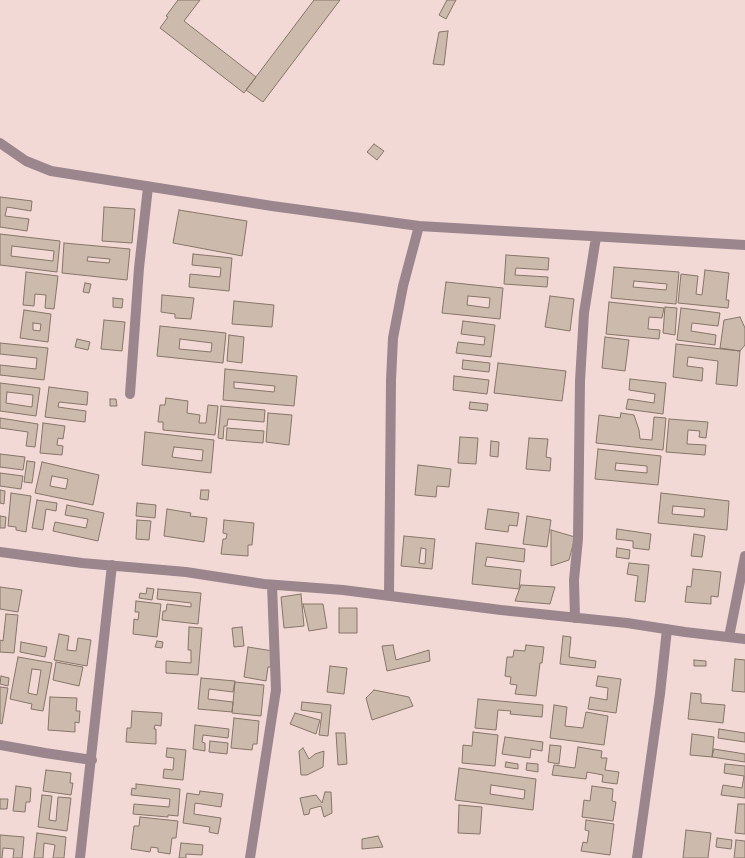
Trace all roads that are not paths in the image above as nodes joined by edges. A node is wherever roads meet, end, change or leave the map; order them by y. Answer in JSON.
{"nodes":[{"id":1,"x":0,"y":143,"type":"edge"},
{"id":2,"x":148,"y":187,"type":"junction"},
{"id":3,"x":419,"y":226,"type":"junction"},
{"id":4,"x":596,"y":236,"type":"junction"},
{"id":5,"x":745,"y":245,"type":"edge"},
{"id":6,"x":130,"y":394,"type":"dead end"},
{"id":7,"x":0,"y":552,"type":"edge"},
{"id":8,"x":745,"y":556,"type":"edge"},
{"id":9,"x":112,"y":566,"type":"junction"},
{"id":10,"x":272,"y":585,"type":"junction"},
{"id":11,"x":389,"y":596,"type":"junction"},
{"id":12,"x":575,"y":618,"type":"junction"},
{"id":13,"x":667,"y":629,"type":"junction"},
{"id":14,"x":729,"y":637,"type":"junction"},
{"id":15,"x":745,"y":638,"type":"edge"},
{"id":16,"x":0,"y":745,"type":"edge"},
{"id":17,"x":92,"y":760,"type":"junction"},
{"id":18,"x":80,"y":858,"type":"edge"},
{"id":19,"x":250,"y":858,"type":"edge"},
{"id":20,"x":637,"y":858,"type":"edge"}],
"edges":[{"from":1,"to":2,"type":"street"},
{"from":2,"to":3,"type":"street"},
{"from":2,"to":6,"type":"street"},
{"from":3,"to":4,"type":"street"},
{"from":3,"to":11,"type":"street"},
{"from":4,"to":5,"type":"street"},
{"from":4,"to":12,"type":"street"},
{"from":7,"to":9,"type":"street"},
{"from":8,"to":14,"type":"street"},
{"from":9,"to":10,"type":"street"},
{"from":9,"to":17,"type":"street"},
{"from":10,"to":11,"type":"street"},
{"from":10,"to":19,"type":"street"},
{"from":11,"to":12,"type":"street"},
{"from":12,"to":13,"type":"street"},
{"from":13,"to":14,"type":"street"},
{"from":13,"to":20,"type":"street"},
{"from":14,"to":15,"type":"street"},
{"from":16,"to":17,"type":"street"},
{"from":17,"to":18,"type":"street"}]}
